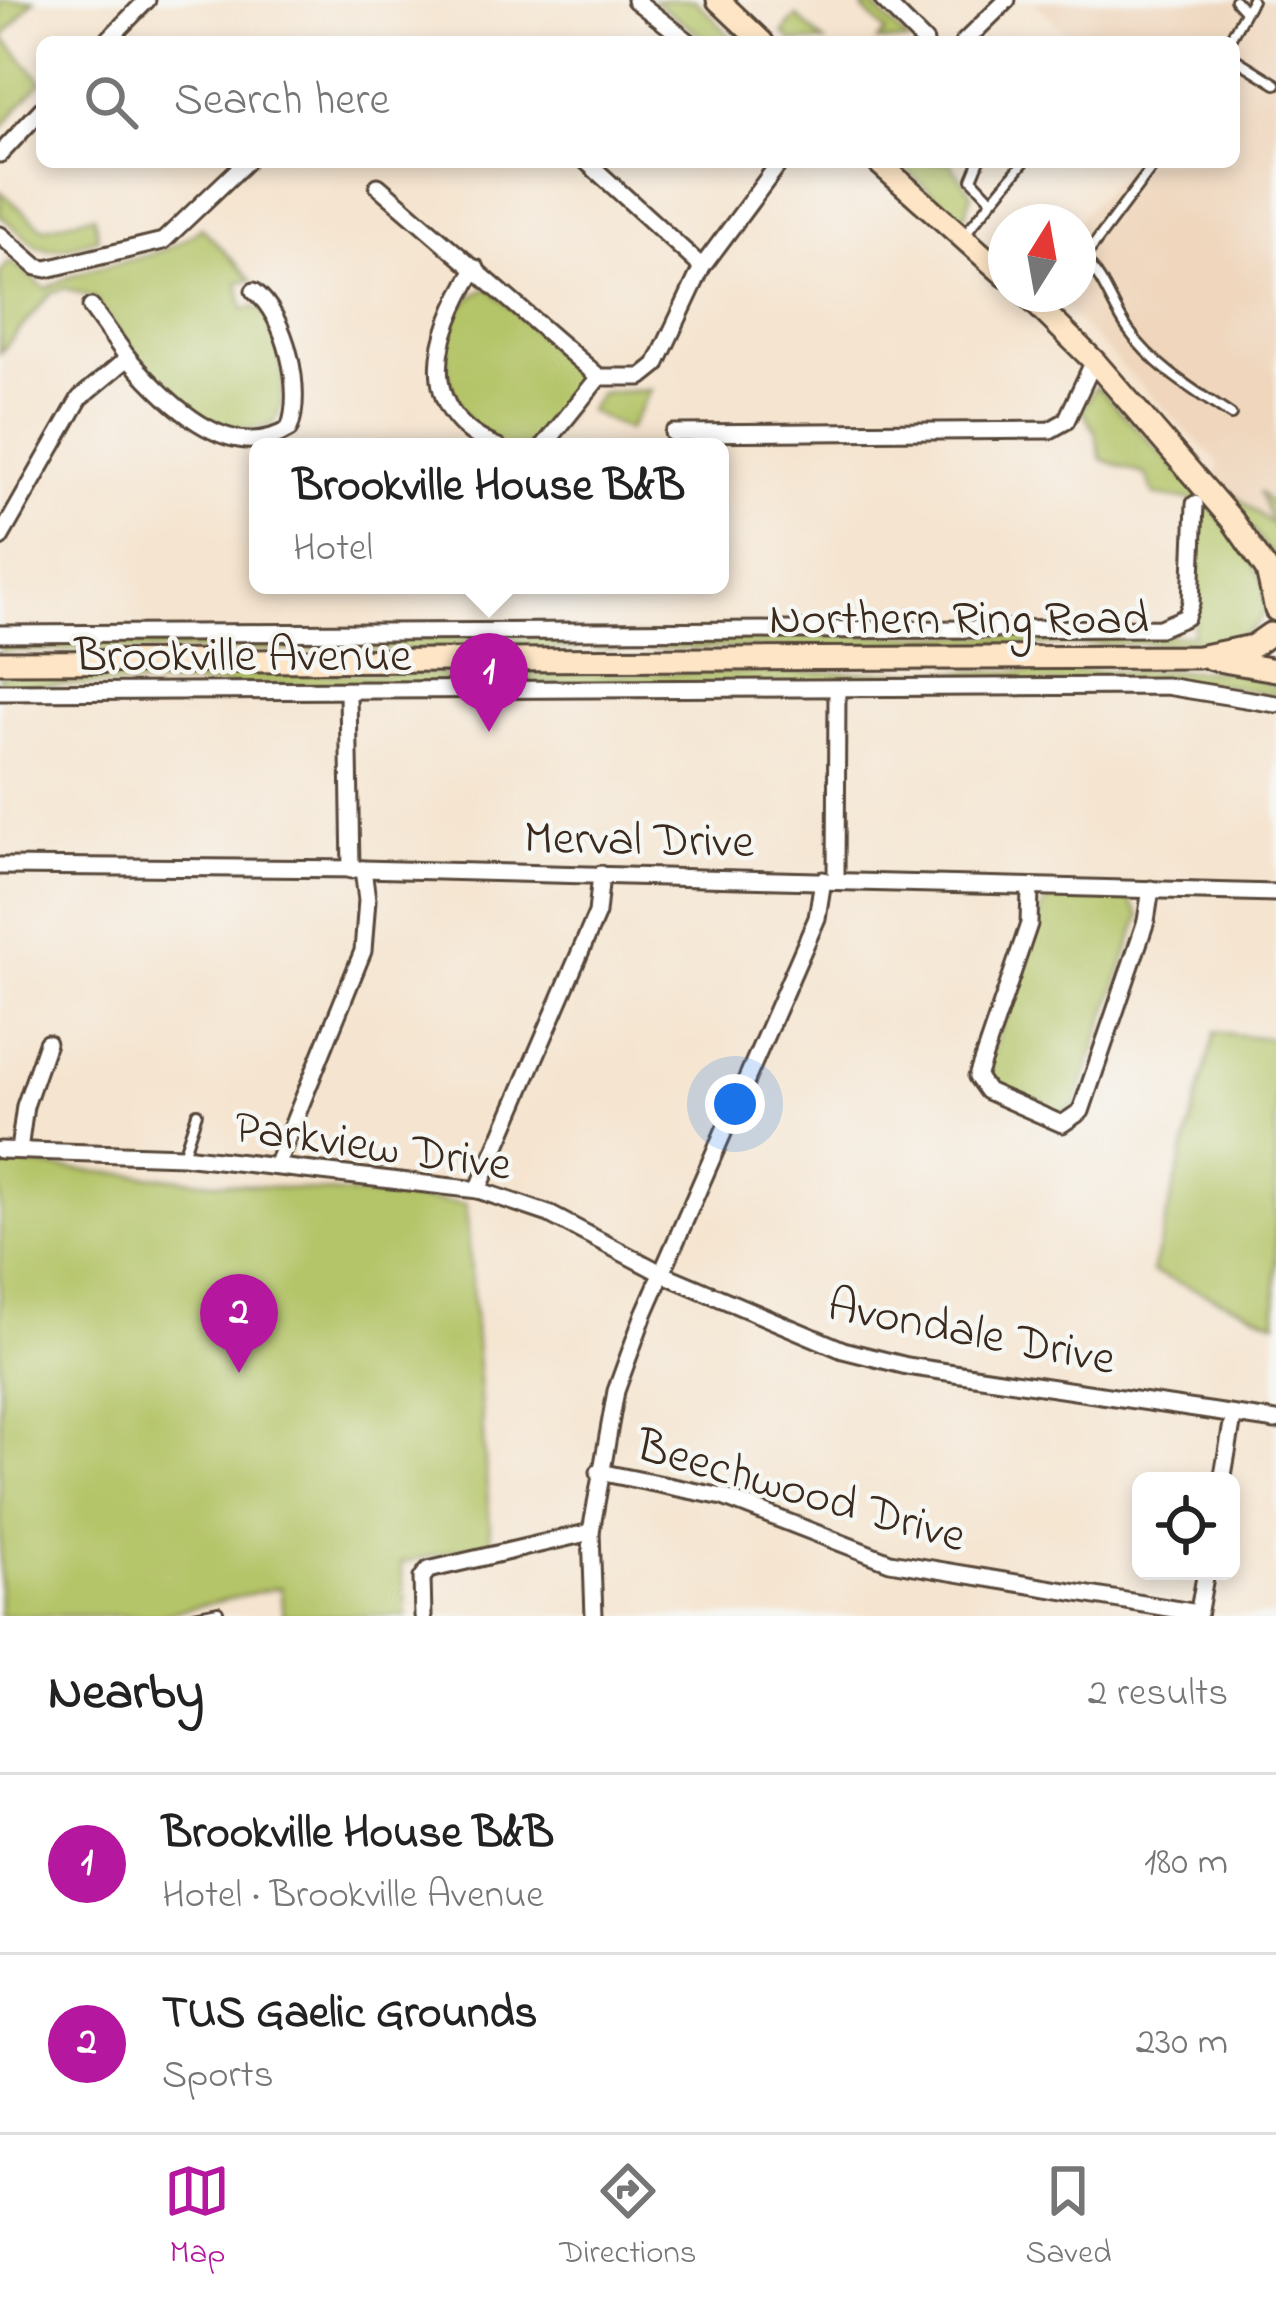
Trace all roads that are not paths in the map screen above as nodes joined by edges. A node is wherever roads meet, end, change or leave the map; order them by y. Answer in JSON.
{"nodes":[{"id":1,"x":147,"y":0,"type":"edge"},
{"id":2,"x":635,"y":0,"type":"edge"},
{"id":3,"x":718,"y":0,"type":"edge"},
{"id":4,"x":884,"y":0,"type":"edge"},
{"id":5,"x":1007,"y":0,"type":"edge"},
{"id":6,"x":1234,"y":0,"type":"edge"},
{"id":7,"x":1252,"y":0,"type":"edge"},
{"id":8,"x":1245,"y":10,"type":"junction"},
{"id":9,"x":112,"y":36,"type":"edge"},
{"id":10,"x":680,"y":36,"type":"edge"},
{"id":11,"x":756,"y":36,"type":"edge"},
{"id":12,"x":919,"y":36,"type":"edge"},
{"id":13,"x":970,"y":36,"type":"edge"},
{"id":14,"x":1231,"y":36,"type":"edge"},
{"id":15,"x":1240,"y":62,"type":"edge"},
{"id":16,"x":1276,"y":84,"type":"edge"},
{"id":17,"x":36,"y":115,"type":"edge"},
{"id":18,"x":0,"y":154,"type":"edge"},
{"id":19,"x":240,"y":168,"type":"edge"},
{"id":20,"x":593,"y":168,"type":"edge"},
{"id":21,"x":776,"y":168,"type":"edge"},
{"id":22,"x":885,"y":168,"type":"edge"},
{"id":23,"x":977,"y":168,"type":"edge"},
{"id":24,"x":1018,"y":168,"type":"edge"},
{"id":25,"x":1152,"y":168,"type":"edge"},
{"id":26,"x":378,"y":186,"type":"dead end"},
{"id":27,"x":990,"y":198,"type":"junction"},
{"id":28,"x":0,"y":235,"type":"edge"},
{"id":29,"x":963,"y":237,"type":"junction"},
{"id":30,"x":1096,"y":242,"type":"edge"},
{"id":31,"x":988,"y":260,"type":"edge"},
{"id":32,"x":702,"y":267,"type":"junction"},
{"id":33,"x":476,"y":268,"type":"junction"},
{"id":34,"x":1096,"y":273,"type":"edge"},
{"id":35,"x":254,"y":291,"type":"dead end"},
{"id":36,"x":91,"y":307,"type":"dead end"},
{"id":37,"x":1050,"y":312,"type":"edge"},
{"id":38,"x":128,"y":358,"type":"junction"},
{"id":39,"x":1094,"y":361,"type":"junction"},
{"id":40,"x":599,"y":377,"type":"junction"},
{"id":41,"x":1232,"y":415,"type":"dead end"},
{"id":42,"x":673,"y":433,"type":"dead end"},
{"id":43,"x":482,"y":438,"type":"edge"},
{"id":44,"x":550,"y":438,"type":"edge"},
{"id":45,"x":1195,"y":504,"type":"dead end"},
{"id":46,"x":0,"y":538,"type":"edge"},
{"id":47,"x":1272,"y":574,"type":"edge"},
{"id":48,"x":1276,"y":610,"type":"edge"},
{"id":49,"x":1273,"y":628,"type":"edge"},
{"id":50,"x":584,"y":631,"type":"junction"},
{"id":51,"x":0,"y":634,"type":"edge"},
{"id":52,"x":1198,"y":656,"type":"junction"},
{"id":53,"x":586,"y":661,"type":"junction"},
{"id":54,"x":0,"y":662,"type":"edge"},
{"id":55,"x":1276,"y":668,"type":"edge"},
{"id":56,"x":837,"y":690,"type":"junction"},
{"id":57,"x":0,"y":692,"type":"edge"},
{"id":58,"x":348,"y":693,"type":"junction"},
{"id":59,"x":1276,"y":704,"type":"edge"},
{"id":60,"x":0,"y":866,"type":"edge"},
{"id":61,"x":357,"y":870,"type":"junction"},
{"id":62,"x":601,"y":874,"type":"junction"},
{"id":63,"x":829,"y":880,"type":"junction"},
{"id":64,"x":1030,"y":889,"type":"junction"},
{"id":65,"x":1151,"y":889,"type":"junction"},
{"id":66,"x":1276,"y":893,"type":"edge"},
{"id":67,"x":47,"y":1043,"type":"dead end"},
{"id":68,"x":197,"y":1113,"type":"dead end"},
{"id":69,"x":0,"y":1150,"type":"edge"},
{"id":70,"x":19,"y":1150,"type":"junction"},
{"id":71,"x":183,"y":1156,"type":"junction"},
{"id":72,"x":276,"y":1166,"type":"junction"},
{"id":73,"x":478,"y":1190,"type":"junction"},
{"id":74,"x":663,"y":1274,"type":"junction"},
{"id":75,"x":1233,"y":1418,"type":"junction"},
{"id":76,"x":1276,"y":1421,"type":"edge"},
{"id":77,"x":598,"y":1472,"type":"junction"},
{"id":78,"x":1224,"y":1472,"type":"edge"},
{"id":79,"x":591,"y":1532,"type":"junction"},
{"id":80,"x":1204,"y":1580,"type":"edge"},
{"id":81,"x":1198,"y":1615,"type":"edge"},
{"id":82,"x":193,"y":1616,"type":"edge"},
{"id":83,"x":219,"y":1616,"type":"edge"},
{"id":84,"x":423,"y":1616,"type":"edge"},
{"id":85,"x":594,"y":1616,"type":"edge"}],
"edges":[{"from":1,"to":9,"type":"street"},
{"from":2,"to":10,"type":"street"},
{"from":3,"to":11,"type":"main road"},
{"from":4,"to":12,"type":"street"},
{"from":5,"to":13,"type":"street"},
{"from":6,"to":8,"type":"lane"},
{"from":7,"to":8,"type":"lane"},
{"from":8,"to":14,"type":"lane"},
{"from":15,"to":16,"type":"lane"},
{"from":17,"to":18,"type":"street"},
{"from":19,"to":28,"type":"street"},
{"from":20,"to":32,"type":"street"},
{"from":21,"to":32,"type":"street"},
{"from":22,"to":29,"type":"main road"},
{"from":23,"to":27,"type":"lane"},
{"from":24,"to":27,"type":"lane"},
{"from":25,"to":30,"type":"lane"},
{"from":26,"to":33,"type":"street"},
{"from":27,"to":29,"type":"lane"},
{"from":29,"to":31,"type":"main road"},
{"from":32,"to":40,"type":"street"},
{"from":33,"to":40,"type":"street"},
{"from":33,"to":43,"type":"street"},
{"from":34,"to":41,"type":"lane"},
{"from":35,"to":38,"type":"street"},
{"from":36,"to":38,"type":"street"},
{"from":37,"to":39,"type":"main road"},
{"from":38,"to":46,"type":"street"},
{"from":39,"to":42,"type":"street"},
{"from":39,"to":47,"type":"main road"},
{"from":40,"to":44,"type":"street"},
{"from":45,"to":50,"type":"street","name":"Brookville Avenue"},
{"from":47,"to":48,"type":"main road"},
{"from":49,"to":52,"type":"main road"},
{"from":49,"to":55,"type":"main road"},
{"from":50,"to":51,"type":"street","name":"Brookville Avenue"},
{"from":50,"to":53,"type":"lane"},
{"from":52,"to":53,"type":"main road","name":"Northern Ring Road"},
{"from":52,"to":55,"type":"main road"},
{"from":53,"to":54,"type":"main road","name":"Northern Ring Road"},
{"from":56,"to":58,"type":"street","name":"Brookville Avenue"},
{"from":56,"to":59,"type":"street","name":"Brookville Avenue"},
{"from":56,"to":63,"type":"street"},
{"from":57,"to":58,"type":"street","name":"Brookville Avenue"},
{"from":58,"to":61,"type":"street"},
{"from":60,"to":61,"type":"street","name":"Merval Drive"},
{"from":61,"to":62,"type":"street","name":"Merval Drive"},
{"from":61,"to":72,"type":"street"},
{"from":62,"to":63,"type":"street","name":"Merval Drive"},
{"from":62,"to":73,"type":"street"},
{"from":63,"to":64,"type":"street","name":"Merval Drive"},
{"from":63,"to":74,"type":"street"},
{"from":64,"to":65,"type":"street","name":"Merval Drive"},
{"from":64,"to":65,"type":"street"},
{"from":65,"to":66,"type":"street","name":"Merval Drive"},
{"from":67,"to":70,"type":"street"},
{"from":68,"to":71,"type":"lane"},
{"from":69,"to":70,"type":"street","name":"Parkview Drive"},
{"from":70,"to":71,"type":"street","name":"Parkview Drive"},
{"from":71,"to":72,"type":"street","name":"Parkview Drive"},
{"from":72,"to":73,"type":"street","name":"Parkview Drive"},
{"from":73,"to":74,"type":"street","name":"Parkview Drive"},
{"from":74,"to":75,"type":"street","name":"Avondale Drive"},
{"from":74,"to":77,"type":"street"},
{"from":75,"to":76,"type":"street","name":"Avondale Drive"},
{"from":75,"to":78,"type":"street"},
{"from":77,"to":79,"type":"street"},
{"from":77,"to":81,"type":"street","name":"Beechwood Drive"},
{"from":79,"to":84,"type":"street"},
{"from":79,"to":85,"type":"street"},
{"from":80,"to":81,"type":"street"},
{"from":82,"to":83,"type":"lane"}]}
